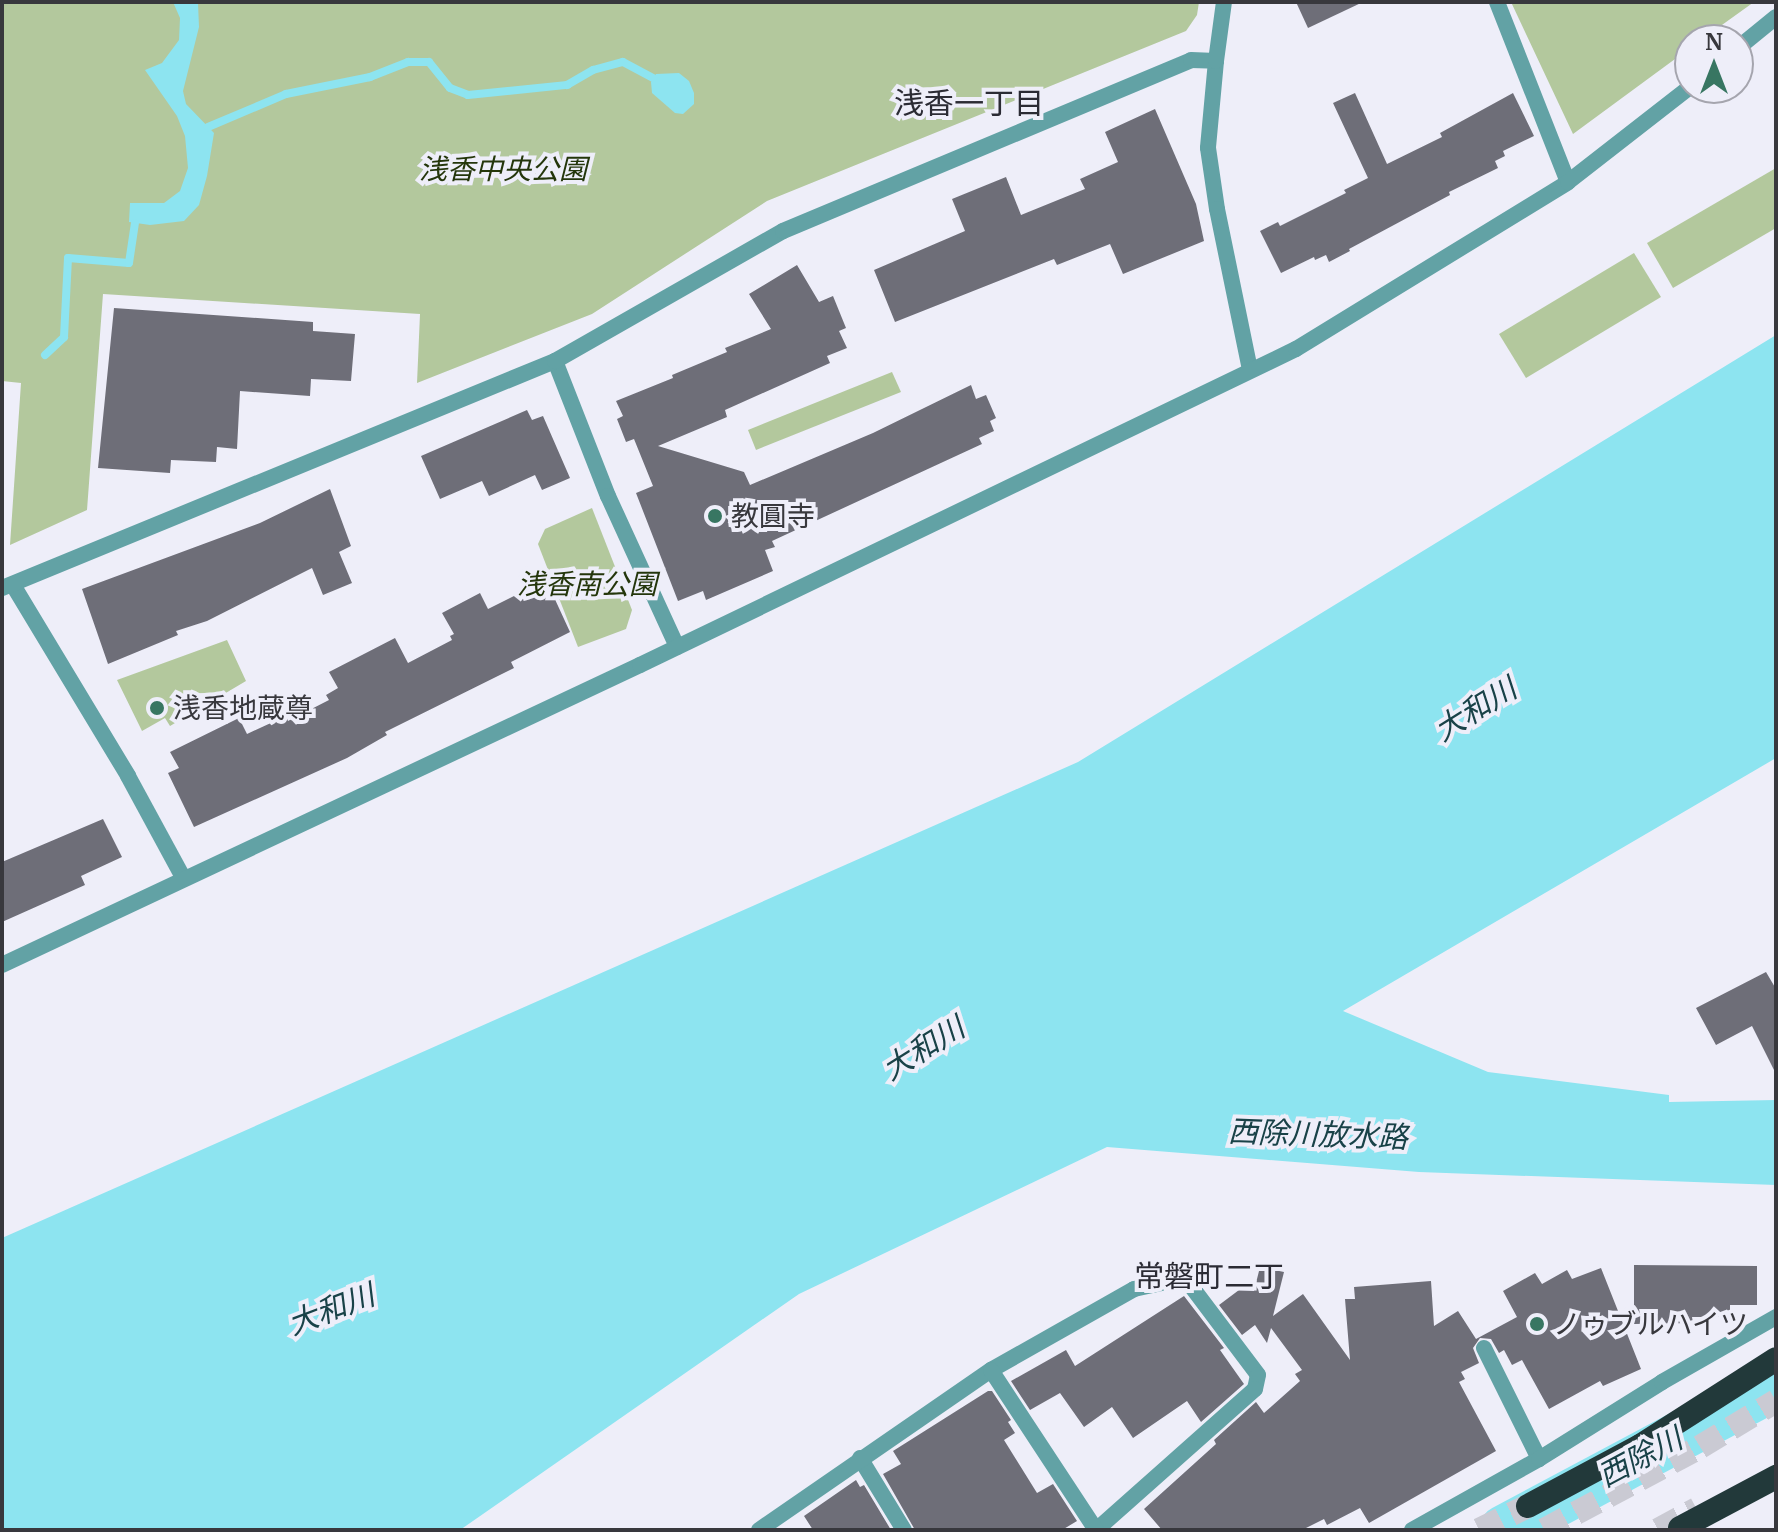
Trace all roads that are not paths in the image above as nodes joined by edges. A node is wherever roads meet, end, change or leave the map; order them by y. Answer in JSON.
{"nodes":[{"id":1,"x":1224,"y":2,"type":"edge"},
{"id":2,"x":1497,"y":2,"type":"edge"},
{"id":3,"x":1776,"y":17,"type":"edge"},
{"id":4,"x":1754,"y":35,"type":"edge"},
{"id":5,"x":1216,"y":61,"type":"junction"},
{"id":6,"x":1674,"y":99,"type":"edge"},
{"id":7,"x":1568,"y":182,"type":"junction"},
{"id":8,"x":555,"y":361,"type":"junction"},
{"id":9,"x":1250,"y":370,"type":"junction"},
{"id":10,"x":8,"y":586,"type":"edge"},
{"id":11,"x":677,"y":647,"type":"junction"},
{"id":12,"x":184,"y":879,"type":"junction"},
{"id":13,"x":2,"y":965,"type":"edge"},
{"id":14,"x":1776,"y":1317,"type":"edge"},
{"id":15,"x":1484,"y":1348,"type":"dead end"},
{"id":16,"x":1776,"y":1359,"type":"edge"},
{"id":17,"x":991,"y":1370,"type":"junction"},
{"id":18,"x":860,"y":1458,"type":"junction"},
{"id":19,"x":1539,"y":1459,"type":"junction"},
{"id":20,"x":1776,"y":1477,"type":"edge"},
{"id":21,"x":1528,"y":1506,"type":"tunnel mouth"},
{"id":22,"x":1680,"y":1528,"type":"tunnel mouth"},
{"id":23,"x":759,"y":1530,"type":"edge"},
{"id":24,"x":904,"y":1530,"type":"edge"},
{"id":25,"x":1096,"y":1530,"type":"edge"},
{"id":26,"x":1412,"y":1530,"type":"edge"}],
"edges":[{"from":1,"to":5,"type":"street"},
{"from":2,"to":7,"type":"street"},
{"from":3,"to":4,"type":"street"},
{"from":5,"to":8,"type":"street"},
{"from":5,"to":9,"type":"street"},
{"from":6,"to":7,"type":"street"},
{"from":7,"to":9,"type":"street"},
{"from":8,"to":10,"type":"street"},
{"from":8,"to":11,"type":"street"},
{"from":9,"to":11,"type":"street"},
{"from":10,"to":12,"type":"street"},
{"from":11,"to":12,"type":"street"},
{"from":12,"to":13,"type":"street"},
{"from":14,"to":19,"type":"street"},
{"from":15,"to":19,"type":"street"},
{"from":16,"to":21,"type":"highway"},
{"from":17,"to":18,"type":"street"},
{"from":17,"to":25,"type":"street"},
{"from":17,"to":25,"type":"street"},
{"from":18,"to":23,"type":"street"},
{"from":18,"to":24,"type":"street"},
{"from":19,"to":26,"type":"street"},
{"from":20,"to":22,"type":"highway"}]}
